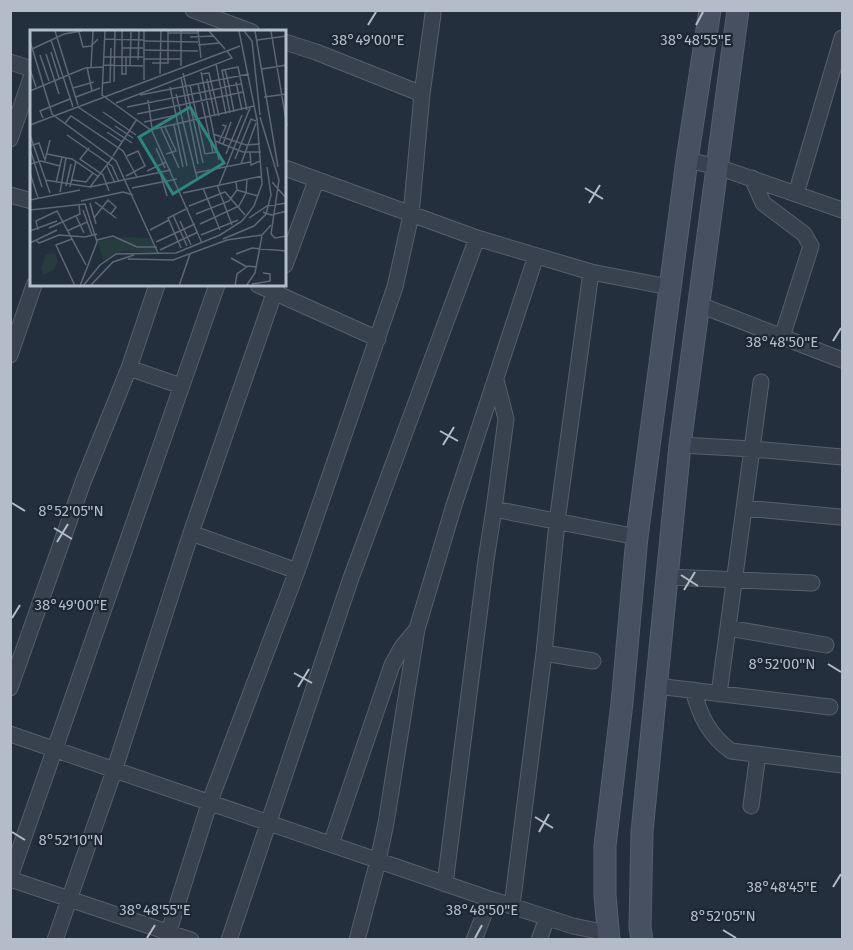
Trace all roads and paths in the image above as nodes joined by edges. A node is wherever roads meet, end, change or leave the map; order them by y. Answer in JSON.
{"nodes":[{"id":1,"x":193,"y":10,"type":"edge"},
{"id":2,"x":710,"y":10,"type":"edge"},
{"id":3,"x":738,"y":10,"type":"edge"},
{"id":4,"x":432,"y":14,"type":"dead end"},
{"id":5,"x":245,"y":30,"type":"edge"},
{"id":6,"x":842,"y":38,"type":"edge"},
{"id":7,"x":286,"y":42,"type":"edge"},
{"id":8,"x":10,"y":62,"type":"edge"},
{"id":9,"x":30,"y":68,"type":"edge"},
{"id":10,"x":30,"y":81,"type":"edge"},
{"id":11,"x":422,"y":94,"type":"junction"},
{"id":12,"x":10,"y":139,"type":"edge"},
{"id":13,"x":687,"y":160,"type":"junction"},
{"id":14,"x":718,"y":167,"type":"junction"},
{"id":15,"x":286,"y":168,"type":"edge"},
{"id":16,"x":752,"y":178,"type":"junction"},
{"id":17,"x":316,"y":181,"type":"junction"},
{"id":18,"x":796,"y":194,"type":"junction"},
{"id":19,"x":10,"y":195,"type":"edge"},
{"id":20,"x":30,"y":200,"type":"edge"},
{"id":21,"x":843,"y":210,"type":"edge"},
{"id":22,"x":411,"y":214,"type":"junction"},
{"id":23,"x":477,"y":238,"type":"junction"},
{"id":24,"x":536,"y":256,"type":"junction"},
{"id":25,"x":286,"y":262,"type":"edge"},
{"id":26,"x":591,"y":272,"type":"junction"},
{"id":27,"x":34,"y":286,"type":"edge"},
{"id":28,"x":157,"y":286,"type":"edge"},
{"id":29,"x":217,"y":286,"type":"edge"},
{"id":30,"x":669,"y":287,"type":"junction"},
{"id":31,"x":276,"y":289,"type":"edge"},
{"id":32,"x":700,"y":305,"type":"junction"},
{"id":33,"x":782,"y":337,"type":"junction"},
{"id":34,"x":378,"y":339,"type":"junction"},
{"id":35,"x":10,"y":355,"type":"edge"},
{"id":36,"x":843,"y":360,"type":"edge"},
{"id":37,"x":129,"y":368,"type":"junction"},
{"id":38,"x":496,"y":380,"type":"junction"},
{"id":39,"x":761,"y":382,"type":"dead end"},
{"id":40,"x":181,"y":386,"type":"junction"},
{"id":41,"x":680,"y":445,"type":"junction"},
{"id":42,"x":753,"y":449,"type":"junction"},
{"id":43,"x":843,"y":457,"type":"edge"},
{"id":44,"x":745,"y":508,"type":"junction"},
{"id":45,"x":494,"y":509,"type":"junction"},
{"id":46,"x":840,"y":517,"type":"dead end"},
{"id":47,"x":556,"y":522,"type":"junction"},
{"id":48,"x":192,"y":533,"type":"junction"},
{"id":49,"x":637,"y":537,"type":"junction"},
{"id":50,"x":297,"y":571,"type":"junction"},
{"id":51,"x":668,"y":577,"type":"junction"},
{"id":52,"x":735,"y":580,"type":"junction"},
{"id":53,"x":812,"y":583,"type":"dead end"},
{"id":54,"x":728,"y":628,"type":"junction"},
{"id":55,"x":417,"y":629,"type":"junction"},
{"id":56,"x":826,"y":645,"type":"dead end"},
{"id":57,"x":544,"y":653,"type":"junction"},
{"id":58,"x":593,"y":661,"type":"dead end"},
{"id":59,"x":657,"y":686,"type":"junction"},
{"id":60,"x":10,"y":688,"type":"edge"},
{"id":61,"x":693,"y":690,"type":"junction"},
{"id":62,"x":719,"y":694,"type":"junction"},
{"id":63,"x":830,"y":707,"type":"dead end"},
{"id":64,"x":10,"y":734,"type":"edge"},
{"id":65,"x":55,"y":748,"type":"junction"},
{"id":66,"x":758,"y":754,"type":"junction"},
{"id":67,"x":843,"y":765,"type":"edge"},
{"id":68,"x":114,"y":771,"type":"junction"},
{"id":69,"x":210,"y":801,"type":"junction"},
{"id":70,"x":751,"y":806,"type":"dead end"},
{"id":71,"x":269,"y":823,"type":"junction"},
{"id":72,"x":332,"y":844,"type":"junction"},
{"id":73,"x":378,"y":861,"type":"junction"},
{"id":74,"x":10,"y":878,"type":"edge"},
{"id":75,"x":446,"y":884,"type":"junction"},
{"id":76,"x":70,"y":898,"type":"junction"},
{"id":77,"x":490,"y":899,"type":"junction"},
{"id":78,"x":512,"y":906,"type":"junction"},
{"id":79,"x":547,"y":918,"type":"junction"},
{"id":80,"x":167,"y":936,"type":"edge"},
{"id":81,"x":608,"y":936,"type":"edge"},
{"id":82,"x":55,"y":939,"type":"edge"},
{"id":83,"x":191,"y":939,"type":"edge"},
{"id":84,"x":229,"y":939,"type":"edge"},
{"id":85,"x":357,"y":939,"type":"edge"},
{"id":86,"x":474,"y":939,"type":"edge"},
{"id":87,"x":539,"y":939,"type":"edge"},
{"id":88,"x":642,"y":939,"type":"edge"}],
"edges":[{"from":1,"to":5,"type":"street"},
{"from":2,"to":13,"type":"main road"},
{"from":3,"to":14,"type":"main road"},
{"from":4,"to":11,"type":"street"},
{"from":6,"to":18,"type":"street"},
{"from":7,"to":11,"type":"street"},
{"from":8,"to":9,"type":"street"},
{"from":10,"to":12,"type":"street"},
{"from":11,"to":22,"type":"street"},
{"from":13,"to":14,"type":"street"},
{"from":13,"to":30,"type":"main road"},
{"from":14,"to":16,"type":"street"},
{"from":14,"to":32,"type":"main road"},
{"from":15,"to":17,"type":"street"},
{"from":16,"to":18,"type":"street"},
{"from":16,"to":33,"type":"street"},
{"from":17,"to":22,"type":"street"},
{"from":17,"to":25,"type":"street"},
{"from":18,"to":21,"type":"street"},
{"from":19,"to":20,"type":"street"},
{"from":22,"to":23,"type":"street"},
{"from":22,"to":34,"type":"street"},
{"from":23,"to":24,"type":"street"},
{"from":23,"to":71,"type":"street"},
{"from":24,"to":26,"type":"street"},
{"from":24,"to":38,"type":"street"},
{"from":26,"to":30,"type":"street"},
{"from":26,"to":47,"type":"street"},
{"from":27,"to":35,"type":"street"},
{"from":28,"to":37,"type":"street"},
{"from":29,"to":40,"type":"street"},
{"from":30,"to":49,"type":"main road"},
{"from":31,"to":34,"type":"street"},
{"from":31,"to":48,"type":"street"},
{"from":32,"to":33,"type":"street"},
{"from":32,"to":41,"type":"main road"},
{"from":33,"to":36,"type":"street"},
{"from":34,"to":50,"type":"street"},
{"from":37,"to":40,"type":"street"},
{"from":37,"to":60,"type":"street"},
{"from":38,"to":45,"type":"street"},
{"from":38,"to":55,"type":"street"},
{"from":39,"to":42,"type":"street"},
{"from":40,"to":65,"type":"street"},
{"from":41,"to":42,"type":"street"},
{"from":41,"to":51,"type":"main road"},
{"from":42,"to":43,"type":"street"},
{"from":42,"to":44,"type":"street"},
{"from":44,"to":46,"type":"street"},
{"from":44,"to":52,"type":"street"},
{"from":45,"to":47,"type":"street"},
{"from":45,"to":75,"type":"street"},
{"from":47,"to":49,"type":"street"},
{"from":47,"to":57,"type":"street"},
{"from":48,"to":50,"type":"street"},
{"from":48,"to":68,"type":"street"},
{"from":49,"to":81,"type":"main road"},
{"from":50,"to":69,"type":"street"},
{"from":51,"to":52,"type":"street"},
{"from":51,"to":59,"type":"main road"},
{"from":52,"to":53,"type":"street"},
{"from":52,"to":54,"type":"street"},
{"from":54,"to":56,"type":"street"},
{"from":54,"to":62,"type":"street"},
{"from":55,"to":72,"type":"street"},
{"from":55,"to":73,"type":"street"},
{"from":57,"to":58,"type":"street"},
{"from":57,"to":78,"type":"street"},
{"from":59,"to":61,"type":"street"},
{"from":59,"to":88,"type":"main road"},
{"from":61,"to":62,"type":"street"},
{"from":61,"to":66,"type":"street"},
{"from":62,"to":63,"type":"street"},
{"from":64,"to":65,"type":"street"},
{"from":65,"to":68,"type":"street"},
{"from":65,"to":74,"type":"street"},
{"from":66,"to":67,"type":"street"},
{"from":66,"to":70,"type":"street"},
{"from":68,"to":69,"type":"street"},
{"from":68,"to":76,"type":"street"},
{"from":69,"to":71,"type":"street"},
{"from":69,"to":80,"type":"street"},
{"from":71,"to":72,"type":"street"},
{"from":71,"to":84,"type":"street"},
{"from":72,"to":73,"type":"street"},
{"from":73,"to":75,"type":"street"},
{"from":73,"to":85,"type":"street"},
{"from":74,"to":76,"type":"street"},
{"from":75,"to":77,"type":"street"},
{"from":76,"to":80,"type":"street"},
{"from":76,"to":82,"type":"street"},
{"from":77,"to":78,"type":"street"},
{"from":77,"to":86,"type":"street"},
{"from":78,"to":79,"type":"street"},
{"from":79,"to":81,"type":"street"},
{"from":79,"to":87,"type":"street"},
{"from":80,"to":83,"type":"street"}]}
